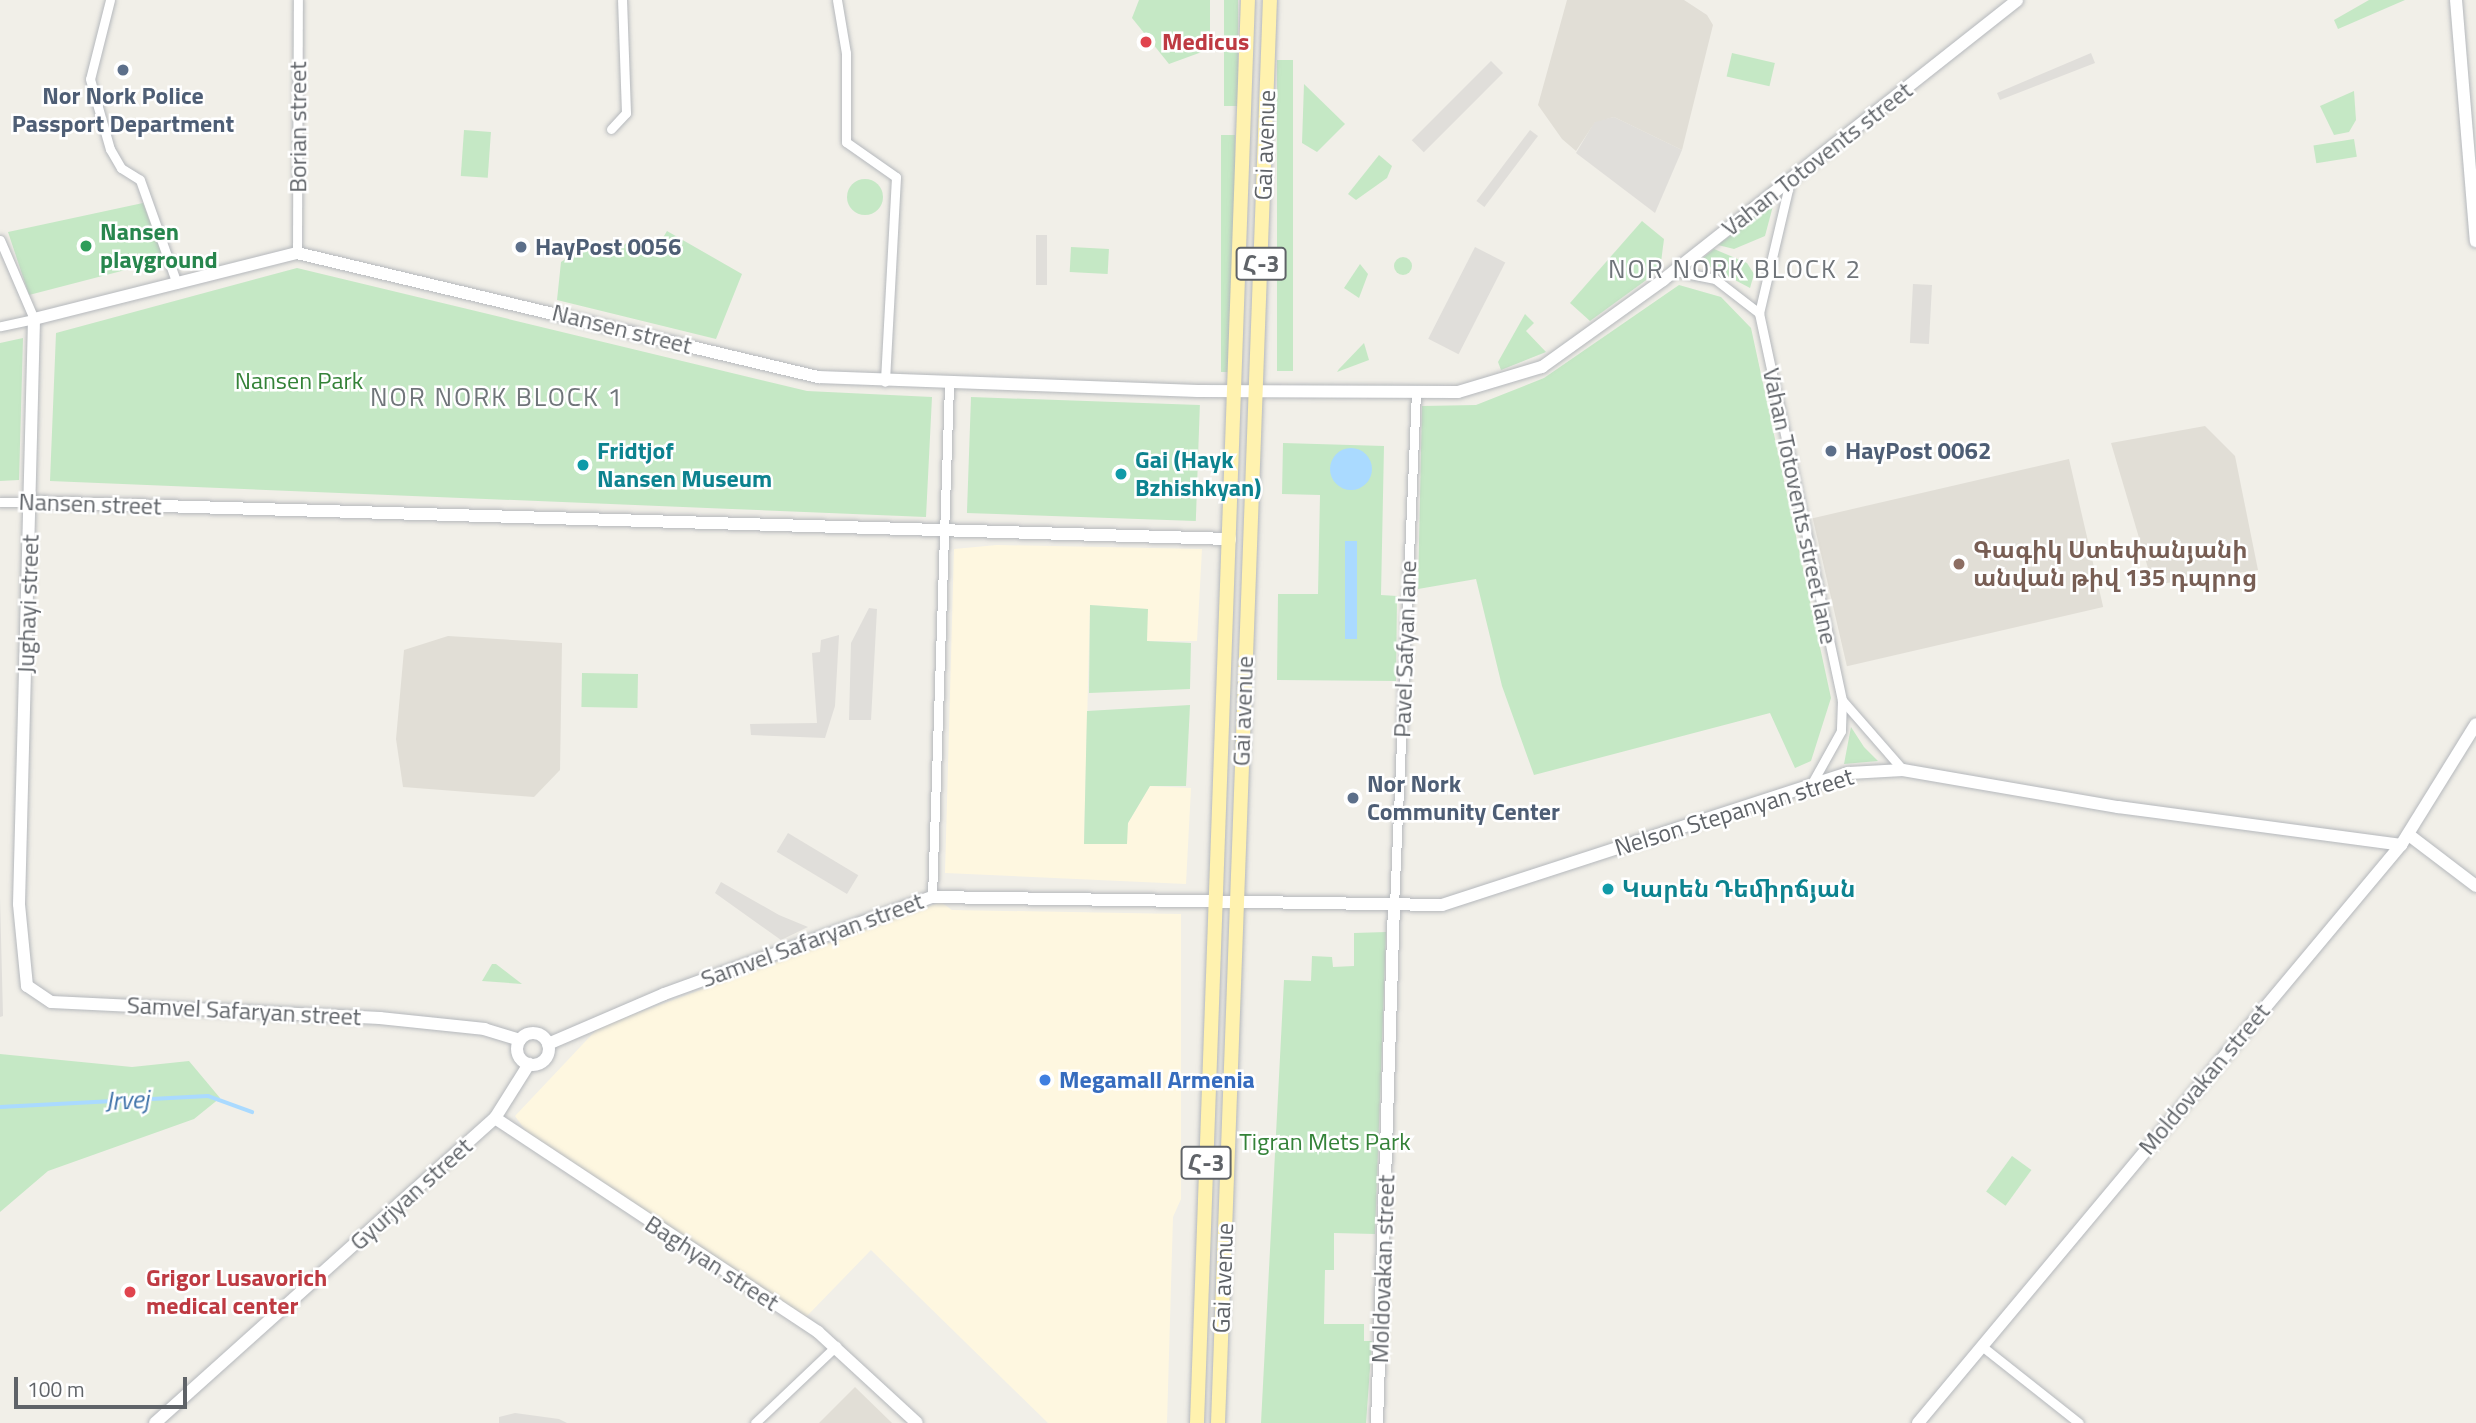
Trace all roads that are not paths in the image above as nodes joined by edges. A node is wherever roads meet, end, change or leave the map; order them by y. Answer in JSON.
{"nodes":[{"id":1,"x":110,"y":0,"type":"edge"},
{"id":2,"x":298,"y":0,"type":"edge"},
{"id":3,"x":622,"y":0,"type":"edge"},
{"id":4,"x":837,"y":0,"type":"edge"},
{"id":5,"x":1248,"y":0,"type":"edge"},
{"id":6,"x":1270,"y":0,"type":"edge"},
{"id":7,"x":2017,"y":0,"type":"edge"},
{"id":8,"x":2456,"y":0,"type":"edge"},
{"id":9,"x":611,"y":129,"type":"dead end"},
{"id":10,"x":1790,"y":181,"type":"junction"},
{"id":11,"x":0,"y":240,"type":"edge"},
{"id":12,"x":2476,"y":241,"type":"edge"},
{"id":13,"x":297,"y":253,"type":"junction"},
{"id":14,"x":1675,"y":271,"type":"junction"},
{"id":15,"x":177,"y":284,"type":"junction"},
{"id":16,"x":1759,"y":313,"type":"junction"},
{"id":17,"x":34,"y":319,"type":"junction"},
{"id":18,"x":0,"y":326,"type":"edge"},
{"id":19,"x":885,"y":382,"type":"junction"},
{"id":20,"x":949,"y":384,"type":"junction"},
{"id":21,"x":1236,"y":392,"type":"junction"},
{"id":22,"x":1256,"y":392,"type":"junction"},
{"id":23,"x":1416,"y":392,"type":"junction"},
{"id":24,"x":0,"y":502,"type":"edge"},
{"id":25,"x":32,"y":502,"type":"junction"},
{"id":26,"x":944,"y":534,"type":"junction"},
{"id":27,"x":1230,"y":539,"type":"junction"},
{"id":28,"x":1842,"y":700,"type":"junction"},
{"id":29,"x":2476,"y":724,"type":"edge"},
{"id":30,"x":1903,"y":770,"type":"junction"},
{"id":31,"x":1812,"y":783,"type":"junction"},
{"id":32,"x":2405,"y":840,"type":"junction"},
{"id":33,"x":2476,"y":886,"type":"edge"},
{"id":34,"x":932,"y":897,"type":"junction"},
{"id":35,"x":1214,"y":903,"type":"junction"},
{"id":36,"x":1237,"y":903,"type":"junction"},
{"id":37,"x":1394,"y":906,"type":"junction"},
{"id":38,"x":22,"y":974,"type":"joint"},
{"id":39,"x":520,"y":1040,"type":"junction"},
{"id":40,"x":548,"y":1044,"type":"junction"},
{"id":41,"x":529,"y":1064,"type":"junction"},
{"id":42,"x":495,"y":1118,"type":"junction"},
{"id":43,"x":836,"y":1346,"type":"junction"},
{"id":44,"x":1983,"y":1347,"type":"junction"},
{"id":45,"x":170,"y":1418,"type":"edge"},
{"id":46,"x":155,"y":1423,"type":"edge"},
{"id":47,"x":755,"y":1423,"type":"edge"},
{"id":48,"x":916,"y":1423,"type":"edge"},
{"id":49,"x":1198,"y":1423,"type":"edge"},
{"id":50,"x":1218,"y":1423,"type":"edge"},
{"id":51,"x":1377,"y":1423,"type":"edge"},
{"id":52,"x":1918,"y":1423,"type":"edge"},
{"id":53,"x":2079,"y":1423,"type":"edge"}],
"edges":[{"from":1,"to":15,"type":"street"},
{"from":2,"to":13,"type":"street","name":"Borian street"},
{"from":3,"to":9,"type":"street"},
{"from":4,"to":19,"type":"street"},
{"from":5,"to":21,"type":"main road","name":"Gai avenue","number":"Հ-3"},
{"from":6,"to":22,"type":"main road","name":"Gai avenue","number":"Հ-3"},
{"from":7,"to":10,"type":"street","name":"Vahan Totovents street"},
{"from":8,"to":12,"type":"street"},
{"from":10,"to":14,"type":"street","name":"Vahan Totovents street"},
{"from":10,"to":16,"type":"street","name":"Vahan Totovents street lane"},
{"from":11,"to":17,"type":"street","name":"Jughayi street"},
{"from":13,"to":15,"type":"street","name":"Nansen street"},
{"from":13,"to":19,"type":"street","name":"Nansen street"},
{"from":14,"to":16,"type":"street"},
{"from":14,"to":23,"type":"street","name":"Vahan Totovents street"},
{"from":15,"to":17,"type":"street","name":"Nansen street"},
{"from":16,"to":28,"type":"street","name":"Vahan Totovents street lane"},
{"from":17,"to":18,"type":"street","name":"Nansen street"},
{"from":17,"to":25,"type":"street","name":"Jughayi street"},
{"from":19,"to":20,"type":"street","name":"Nansen street"},
{"from":20,"to":21,"type":"street","name":"Nansen street"},
{"from":20,"to":26,"type":"street"},
{"from":21,"to":22,"type":"street","name":"Nansen street"},
{"from":21,"to":27,"type":"main road","name":"Gai avenue","number":"Հ-3"},
{"from":22,"to":23,"type":"street","name":"Vahan Totovents street"},
{"from":22,"to":36,"type":"main road","name":"Gai avenue","number":"Հ-3"},
{"from":23,"to":37,"type":"street","name":"Pavel Safyan lane"},
{"from":24,"to":25,"type":"street","name":"Nansen street"},
{"from":25,"to":26,"type":"street","name":"Nansen street"},
{"from":25,"to":38,"type":"street","name":"Jughayi street"},
{"from":26,"to":27,"type":"street","name":"Nansen street"},
{"from":26,"to":34,"type":"street"},
{"from":27,"to":35,"type":"main road","name":"Gai avenue","number":"Հ-3"},
{"from":28,"to":30,"type":"street","name":"Vahan Totovents street lane"},
{"from":28,"to":31,"type":"street","name":"Vahan Totovents street lane"},
{"from":29,"to":32,"type":"street","name":"Moldovakan street"},
{"from":30,"to":31,"type":"street","name":"Nelson Stepanyan street"},
{"from":30,"to":32,"type":"street","name":"Nelson Stepanyan street"},
{"from":31,"to":37,"type":"street","name":"Nelson Stepanyan street"},
{"from":32,"to":33,"type":"street","name":"Nelson Stepanyan street"},
{"from":32,"to":44,"type":"street","name":"Moldovakan street"},
{"from":34,"to":35,"type":"street","name":"Samvel Safaryan street"},
{"from":34,"to":40,"type":"street","name":"Samvel Safaryan street"},
{"from":35,"to":36,"type":"street","name":"Samvel Safaryan street"},
{"from":35,"to":49,"type":"main road","name":"Gai avenue","number":"Հ-3"},
{"from":36,"to":37,"type":"street","name":"Nelson Stepanyan street"},
{"from":36,"to":50,"type":"main road","name":"Gai avenue","number":"Հ-3"},
{"from":37,"to":51,"type":"street","name":"Moldovakan street"},
{"from":38,"to":39,"type":"street","name":"Samvel Safaryan street"},
{"from":39,"to":40,"type":"street"},
{"from":39,"to":41,"type":"street"},
{"from":40,"to":41,"type":"street"},
{"from":41,"to":42,"type":"street","name":"Gyurjyan street"},
{"from":42,"to":43,"type":"street","name":"Baghyan street"},
{"from":42,"to":45,"type":"street","name":"Gyurjyan street"},
{"from":43,"to":47,"type":"street"},
{"from":43,"to":48,"type":"street","name":"Baghyan street"},
{"from":44,"to":52,"type":"street","name":"Moldovakan street"},
{"from":44,"to":53,"type":"street"},
{"from":45,"to":46,"type":"street","name":"Gyurjyan street"}]}
